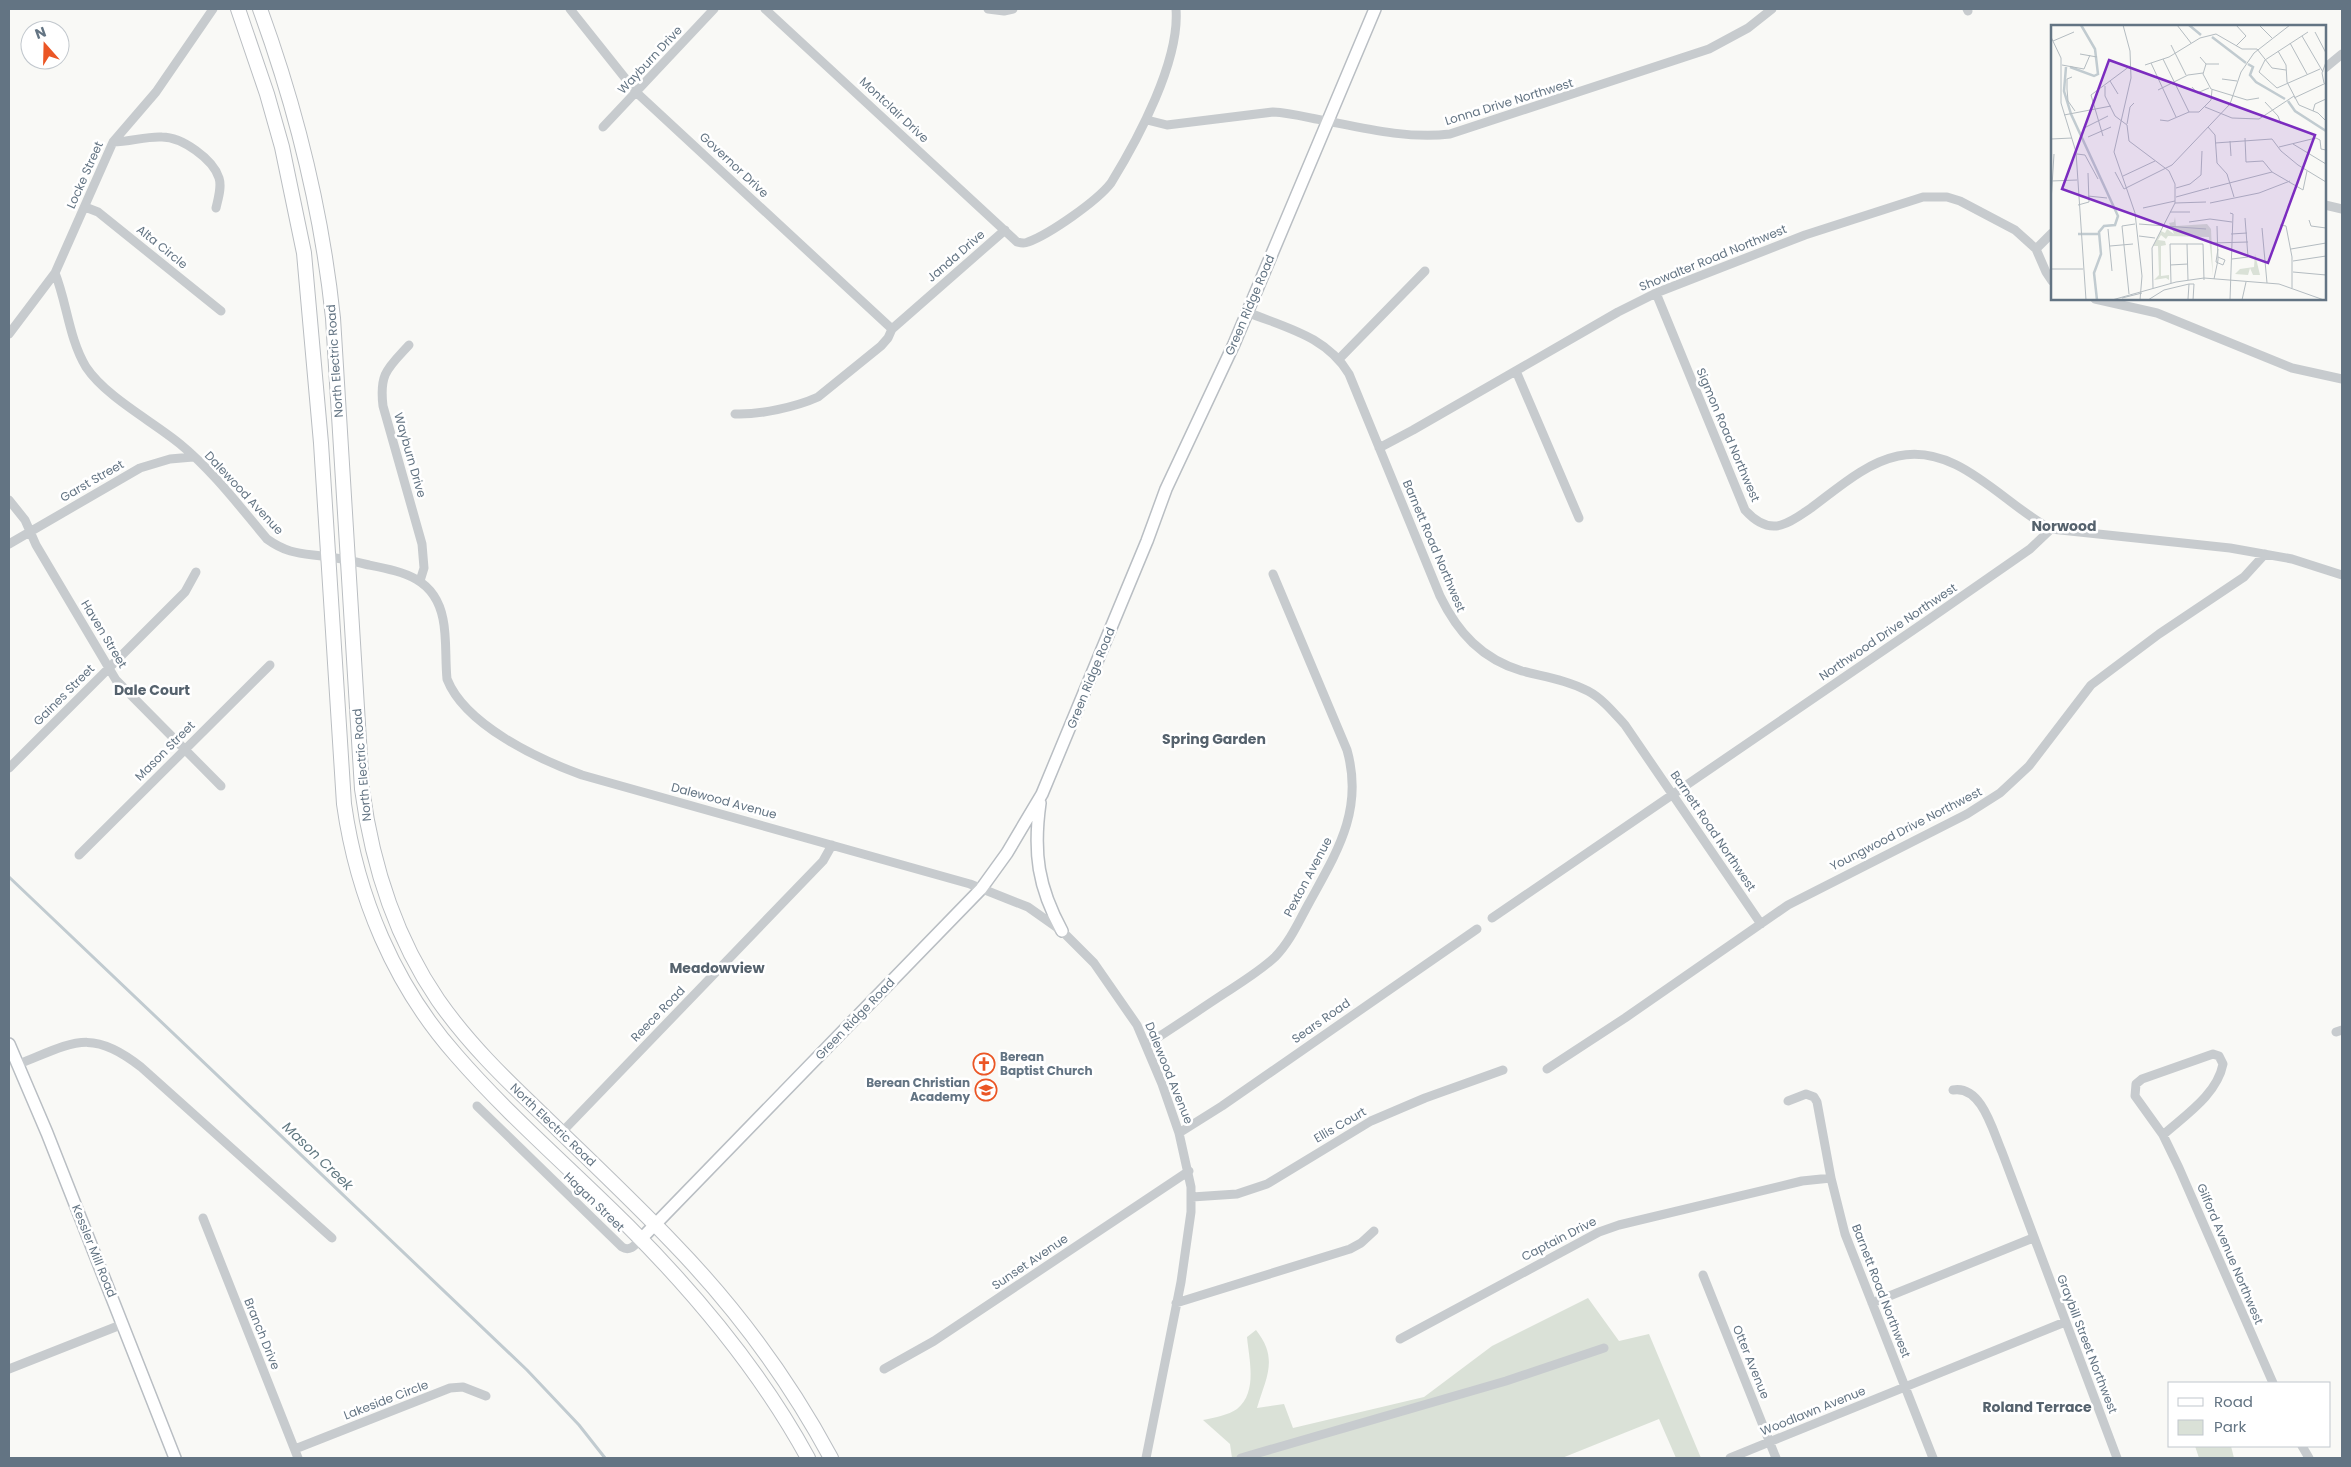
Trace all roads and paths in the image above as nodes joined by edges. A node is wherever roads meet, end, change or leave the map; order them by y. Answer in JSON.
{"nodes":[{"id":1,"x":213,"y":9,"type":"edge"},
{"id":2,"x":238,"y":9,"type":"edge"},
{"id":3,"x":260,"y":9,"type":"edge"},
{"id":4,"x":570,"y":9,"type":"edge"},
{"id":5,"x":714,"y":9,"type":"edge"},
{"id":6,"x":765,"y":9,"type":"edge"},
{"id":7,"x":988,"y":9,"type":"edge"},
{"id":8,"x":1012,"y":9,"type":"edge"},
{"id":9,"x":1176,"y":9,"type":"edge"},
{"id":10,"x":1375,"y":9,"type":"edge"},
{"id":11,"x":1772,"y":9,"type":"edge"},
{"id":12,"x":2342,"y":54,"type":"edge"},
{"id":13,"x":2326,"y":67,"type":"edge"},
{"id":14,"x":637,"y":93,"type":"junction"},
{"id":15,"x":1147,"y":120,"type":"junction"},
{"id":16,"x":1328,"y":122,"type":"junction"},
{"id":17,"x":603,"y":127,"type":"dead end"},
{"id":18,"x":113,"y":142,"type":"junction"},
{"id":19,"x":2326,"y":205,"type":"edge"},
{"id":20,"x":85,"y":207,"type":"junction"},
{"id":21,"x":216,"y":208,"type":"dead end"},
{"id":22,"x":2342,"y":208,"type":"edge"},
{"id":23,"x":1005,"y":230,"type":"junction"},
{"id":24,"x":2051,"y":234,"type":"edge"},
{"id":25,"x":2036,"y":248,"type":"junction"},
{"id":26,"x":1425,"y":271,"type":"dead end"},
{"id":27,"x":55,"y":273,"type":"junction"},
{"id":28,"x":2051,"y":280,"type":"edge"},
{"id":29,"x":1656,"y":293,"type":"junction"},
{"id":30,"x":2100,"y":300,"type":"edge"},
{"id":31,"x":221,"y":311,"type":"dead end"},
{"id":32,"x":1247,"y":312,"type":"junction"},
{"id":33,"x":892,"y":328,"type":"junction"},
{"id":34,"x":9,"y":334,"type":"edge"},
{"id":35,"x":409,"y":345,"type":"dead end"},
{"id":36,"x":1338,"y":359,"type":"junction"},
{"id":37,"x":1516,"y":371,"type":"junction"},
{"id":38,"x":2342,"y":379,"type":"edge"},
{"id":39,"x":735,"y":414,"type":"dead end"},
{"id":40,"x":1379,"y":448,"type":"junction"},
{"id":41,"x":193,"y":457,"type":"junction"},
{"id":42,"x":9,"y":500,"type":"edge"},
{"id":43,"x":1579,"y":518,"type":"dead end"},
{"id":44,"x":2051,"y":529,"type":"junction"},
{"id":45,"x":30,"y":531,"type":"junction"},
{"id":46,"x":9,"y":544,"type":"edge"},
{"id":47,"x":2265,"y":554,"type":"junction"},
{"id":48,"x":329,"y":557,"type":"junction"},
{"id":49,"x":348,"y":560,"type":"junction"},
{"id":50,"x":196,"y":572,"type":"dead end"},
{"id":51,"x":1272,"y":574,"type":"dead end"},
{"id":52,"x":2342,"y":575,"type":"edge"},
{"id":53,"x":420,"y":581,"type":"junction"},
{"id":54,"x":270,"y":665,"type":"dead end"},
{"id":55,"x":110,"y":667,"type":"junction"},
{"id":56,"x":184,"y":749,"type":"junction"},
{"id":57,"x":9,"y":768,"type":"edge"},
{"id":58,"x":221,"y":786,"type":"dead end"},
{"id":59,"x":1042,"y":794,"type":"junction"},
{"id":60,"x":1673,"y":795,"type":"junction"},
{"id":61,"x":832,"y":845,"type":"junction"},
{"id":62,"x":79,"y":856,"type":"dead end"},
{"id":63,"x":981,"y":889,"type":"junction"},
{"id":64,"x":1492,"y":918,"type":"dead end"},
{"id":65,"x":1761,"y":924,"type":"junction"},
{"id":66,"x":1477,"y":929,"type":"dead end"},
{"id":67,"x":1062,"y":931,"type":"junction"},
{"id":68,"x":9,"y":1044,"type":"edge"},
{"id":69,"x":1146,"y":1045,"type":"junction"},
{"id":70,"x":19,"y":1064,"type":"junction"},
{"id":71,"x":1547,"y":1069,"type":"dead end"},
{"id":72,"x":1503,"y":1070,"type":"dead end"},
{"id":73,"x":1953,"y":1090,"type":"dead end"},
{"id":74,"x":1788,"y":1101,"type":"dead end"},
{"id":75,"x":477,"y":1106,"type":"dead end"},
{"id":76,"x":561,"y":1133,"type":"junction"},
{"id":77,"x":1179,"y":1133,"type":"junction"},
{"id":78,"x":2162,"y":1135,"type":"junction"},
{"id":79,"x":546,"y":1145,"type":"junction"},
{"id":80,"x":532,"y":1160,"type":"junction"},
{"id":81,"x":1188,"y":1171,"type":"junction"},
{"id":82,"x":1831,"y":1178,"type":"junction"},
{"id":83,"x":1192,"y":1197,"type":"junction"},
{"id":84,"x":203,"y":1218,"type":"dead end"},
{"id":85,"x":656,"y":1225,"type":"junction"},
{"id":86,"x":1374,"y":1231,"type":"dead end"},
{"id":87,"x":332,"y":1238,"type":"dead end"},
{"id":88,"x":2033,"y":1238,"type":"junction"},
{"id":89,"x":642,"y":1240,"type":"junction"},
{"id":90,"x":1703,"y":1275,"type":"dead end"},
{"id":91,"x":1176,"y":1303,"type":"junction"},
{"id":92,"x":1872,"y":1303,"type":"junction"},
{"id":93,"x":2065,"y":1322,"type":"junction"},
{"id":94,"x":123,"y":1324,"type":"junction"},
{"id":95,"x":1400,"y":1339,"type":"dead end"},
{"id":96,"x":1604,"y":1348,"type":"dead end"},
{"id":97,"x":9,"y":1369,"type":"edge"},
{"id":98,"x":884,"y":1369,"type":"dead end"},
{"id":99,"x":2273,"y":1382,"type":"edge"},
{"id":100,"x":1905,"y":1387,"type":"junction"},
{"id":101,"x":486,"y":1396,"type":"dead end"},
{"id":102,"x":1769,"y":1442,"type":"junction"},
{"id":103,"x":2303,"y":1447,"type":"edge"},
{"id":104,"x":295,"y":1449,"type":"junction"},
{"id":105,"x":175,"y":1458,"type":"edge"},
{"id":106,"x":298,"y":1458,"type":"edge"},
{"id":107,"x":808,"y":1458,"type":"edge"},
{"id":108,"x":831,"y":1458,"type":"edge"},
{"id":109,"x":1146,"y":1458,"type":"edge"},
{"id":110,"x":1241,"y":1458,"type":"edge"},
{"id":111,"x":1730,"y":1458,"type":"edge"},
{"id":112,"x":1776,"y":1458,"type":"edge"},
{"id":113,"x":1933,"y":1458,"type":"edge"},
{"id":114,"x":2117,"y":1458,"type":"edge"},
{"id":115,"x":2309,"y":1458,"type":"edge"}],
"edges":[{"from":1,"to":18,"type":"street","name":"Locke Street"},
{"from":2,"to":48,"type":"main road","name":"North Electric Road"},
{"from":3,"to":49,"type":"main road","name":"North Electric Road"},
{"from":4,"to":14,"type":"street","name":"Governor Drive"},
{"from":5,"to":14,"type":"street","name":"Wayburn Drive"},
{"from":6,"to":23,"type":"street","name":"Montclair Drive"},
{"from":7,"to":8,"type":"street"},
{"from":9,"to":15,"type":"street","name":"Janda Drive"},
{"from":10,"to":16,"type":"street","name":"Green Ridge Road"},
{"from":11,"to":16,"type":"street","name":"Lonna Drive Northwest"},
{"from":12,"to":13,"type":"street"},
{"from":14,"to":17,"type":"street","name":"Wayburn Drive"},
{"from":14,"to":33,"type":"street","name":"Governor Drive"},
{"from":15,"to":16,"type":"street","name":"Lonna Drive Northwest"},
{"from":15,"to":23,"type":"street","name":"Janda Drive"},
{"from":16,"to":32,"type":"street","name":"Green Ridge Road"},
{"from":18,"to":20,"type":"street","name":"Locke Street"},
{"from":18,"to":21,"type":"street"},
{"from":19,"to":22,"type":"street"},
{"from":20,"to":27,"type":"street","name":"Locke Street"},
{"from":20,"to":31,"type":"street","name":"Alta Circle"},
{"from":23,"to":33,"type":"street","name":"Janda Drive"},
{"from":24,"to":25,"type":"street"},
{"from":25,"to":28,"type":"street","name":"Showalter Road Northwest"},
{"from":25,"to":29,"type":"street","name":"Showalter Road Northwest"},
{"from":26,"to":36,"type":"street"},
{"from":27,"to":34,"type":"street","name":"Locke Street"},
{"from":27,"to":41,"type":"street","name":"Dalewood Avenue"},
{"from":29,"to":37,"type":"street","name":"Showalter Road Northwest"},
{"from":29,"to":44,"type":"street","name":"Sigmon Road Northwest"},
{"from":30,"to":38,"type":"street"},
{"from":32,"to":36,"type":"street","name":"Barnett Road Northwest"},
{"from":32,"to":59,"type":"street","name":"Green Ridge Road"},
{"from":33,"to":39,"type":"street","name":"Janda Drive"},
{"from":35,"to":53,"type":"street","name":"Wayburn Drive"},
{"from":36,"to":40,"type":"street","name":"Barnett Road Northwest"},
{"from":37,"to":40,"type":"street","name":"Showalter Road Northwest"},
{"from":37,"to":43,"type":"street"},
{"from":40,"to":60,"type":"street","name":"Barnett Road Northwest"},
{"from":41,"to":45,"type":"street","name":"Garst Street"},
{"from":41,"to":48,"type":"street","name":"Dalewood Avenue"},
{"from":42,"to":45,"type":"street","name":"Haven Street"},
{"from":44,"to":47,"type":"street"},
{"from":44,"to":60,"type":"street","name":"Northwood Drive Northwest"},
{"from":45,"to":46,"type":"street","name":"Garst Street"},
{"from":45,"to":55,"type":"street","name":"Haven Street"},
{"from":47,"to":52,"type":"street"},
{"from":47,"to":65,"type":"street","name":"Youngwood Drive Northwest"},
{"from":48,"to":49,"type":"street","name":"Dalewood Avenue"},
{"from":48,"to":79,"type":"main road","name":"North Electric Road"},
{"from":49,"to":53,"type":"street","name":"Dalewood Avenue"},
{"from":49,"to":76,"type":"main road","name":"North Electric Road"},
{"from":50,"to":55,"type":"street","name":"Gaines Street"},
{"from":51,"to":69,"type":"street","name":"Pexton Avenue"},
{"from":53,"to":61,"type":"street","name":"Dalewood Avenue"},
{"from":54,"to":56,"type":"street","name":"Mason Street"},
{"from":55,"to":56,"type":"street","name":"Haven Street"},
{"from":55,"to":57,"type":"street","name":"Gaines Street"},
{"from":56,"to":58,"type":"street","name":"Haven Street"},
{"from":56,"to":62,"type":"street","name":"Mason Street"},
{"from":59,"to":63,"type":"street","name":"Green Ridge Road"},
{"from":59,"to":67,"type":"street"},
{"from":60,"to":64,"type":"street","name":"Northwood Drive Northwest"},
{"from":60,"to":65,"type":"street","name":"Barnett Road Northwest"},
{"from":61,"to":63,"type":"street","name":"Dalewood Avenue"},
{"from":61,"to":76,"type":"street","name":"Reece Road"},
{"from":63,"to":67,"type":"street","name":"Dalewood Avenue"},
{"from":63,"to":85,"type":"street","name":"Green Ridge Road"},
{"from":65,"to":71,"type":"street","name":"Youngwood Drive Northwest"},
{"from":66,"to":77,"type":"street","name":"Sears Road"},
{"from":67,"to":69,"type":"street","name":"Dalewood Avenue"},
{"from":68,"to":70,"type":"street","name":"Kessler Mill Road"},
{"from":69,"to":77,"type":"street","name":"Dalewood Avenue"},
{"from":70,"to":87,"type":"street"},
{"from":70,"to":94,"type":"street","name":"Kessler Mill Road"},
{"from":72,"to":83,"type":"street","name":"Ellis Court"},
{"from":73,"to":88,"type":"street","name":"Graybill Street Northwest"},
{"from":74,"to":82,"type":"street","name":"Barnett Road Northwest"},
{"from":75,"to":80,"type":"street","name":"Hagan Street"},
{"from":76,"to":85,"type":"main road","name":"North Electric Road"},
{"from":77,"to":81,"type":"street","name":"Dalewood Avenue"},
{"from":78,"to":78,"type":"street","name":"Gilford Avenue Northwest"},
{"from":78,"to":99,"type":"street","name":"Gilford Avenue Northwest"},
{"from":79,"to":80,"type":"street"},
{"from":79,"to":89,"type":"main road","name":"North Electric Road"},
{"from":80,"to":89,"type":"street","name":"Hagan Street"},
{"from":81,"to":83,"type":"street","name":"Dalewood Avenue"},
{"from":81,"to":98,"type":"street","name":"Sunset Avenue"},
{"from":82,"to":92,"type":"street","name":"Barnett Road Northwest"},
{"from":82,"to":95,"type":"street","name":"Captain Drive"},
{"from":83,"to":91,"type":"street","name":"Dalewood Avenue"},
{"from":84,"to":104,"type":"street","name":"Branch Drive"},
{"from":85,"to":89,"type":"street","name":"Green Ridge Road"},
{"from":85,"to":108,"type":"main road","name":"North Electric Road"},
{"from":86,"to":91,"type":"street"},
{"from":88,"to":92,"type":"street"},
{"from":88,"to":93,"type":"street","name":"Graybill Street Northwest"},
{"from":89,"to":107,"type":"main road","name":"North Electric Road"},
{"from":90,"to":102,"type":"street","name":"Otter Avenue"},
{"from":91,"to":109,"type":"street","name":"Dalewood Avenue"},
{"from":92,"to":100,"type":"street","name":"Barnett Road Northwest"},
{"from":93,"to":100,"type":"street","name":"Woodlawn Avenue"},
{"from":93,"to":114,"type":"street","name":"Graybill Street Northwest"},
{"from":94,"to":97,"type":"street"},
{"from":94,"to":105,"type":"street","name":"Kessler Mill Road"},
{"from":96,"to":110,"type":"street"},
{"from":100,"to":102,"type":"street","name":"Woodlawn Avenue"},
{"from":100,"to":113,"type":"street","name":"Barnett Road Northwest"},
{"from":101,"to":104,"type":"street","name":"Lakeside Circle"},
{"from":102,"to":111,"type":"street","name":"Woodlawn Avenue"},
{"from":102,"to":112,"type":"street","name":"Otter Avenue"},
{"from":103,"to":115,"type":"street"},
{"from":104,"to":106,"type":"street","name":"Branch Drive"}]}
